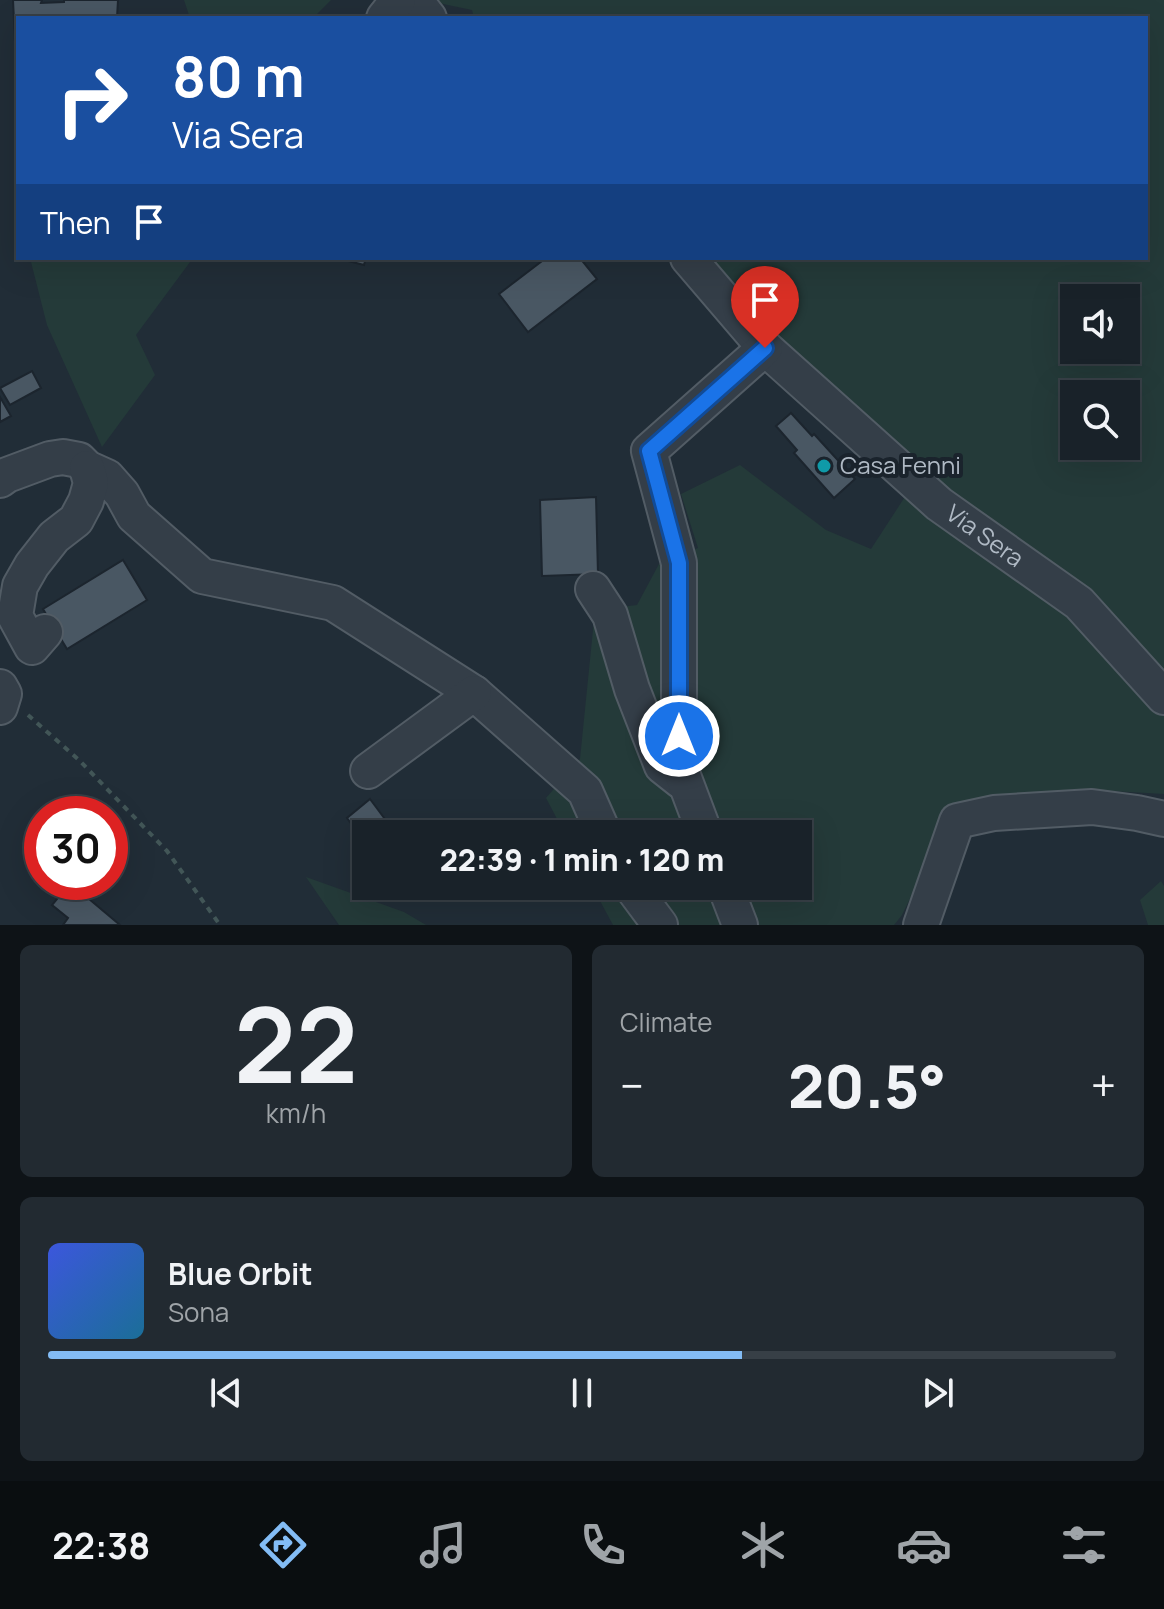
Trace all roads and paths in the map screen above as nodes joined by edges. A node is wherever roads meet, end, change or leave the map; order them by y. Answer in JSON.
{"nodes":[{"id":1,"x":398,"y":0,"type":"edge"},
{"id":2,"x":415,"y":0,"type":"edge"},
{"id":3,"x":386,"y":16,"type":"edge"},
{"id":4,"x":427,"y":16,"type":"edge"},
{"id":5,"x":689,"y":260,"type":"edge"},
{"id":6,"x":763,"y":359,"type":"junction"},
{"id":7,"x":87,"y":468,"type":"junction"},
{"id":8,"x":0,"y":480,"type":"edge"},
{"id":9,"x":129,"y":505,"type":"junction"},
{"id":10,"x":76,"y":520,"type":"junction"},
{"id":11,"x":593,"y":589,"type":"dead end"},
{"id":12,"x":45,"y":632,"type":"dead end"},
{"id":13,"x":474,"y":693,"type":"junction"},
{"id":14,"x":1,"y":696,"type":"edge"},
{"id":15,"x":1164,"y":697,"type":"edge"},
{"id":16,"x":368,"y":771,"type":"dead end"},
{"id":17,"x":688,"y":787,"type":"junction"},
{"id":18,"x":1164,"y":819,"type":"edge"},
{"id":19,"x":598,"y":820,"type":"edge"},
{"id":20,"x":700,"y":820,"type":"edge"},
{"id":21,"x":641,"y":900,"type":"edge"},
{"id":22,"x":730,"y":900,"type":"edge"},
{"id":23,"x":220,"y":925,"type":"edge"},
{"id":24,"x":660,"y":925,"type":"edge"},
{"id":25,"x":740,"y":925,"type":"edge"},
{"id":26,"x":921,"y":925,"type":"edge"}],
"edges":[{"from":1,"to":3,"type":"street"},
{"from":2,"to":4,"type":"street"},
{"from":5,"to":6,"type":"street","name":"Via Sera"},
{"from":6,"to":15,"type":"street","name":"Via Sera"},
{"from":6,"to":17,"type":"street"},
{"from":7,"to":8,"type":"street"},
{"from":7,"to":9,"type":"street"},
{"from":7,"to":10,"type":"street"},
{"from":9,"to":10,"type":"street"},
{"from":9,"to":13,"type":"street"},
{"from":10,"to":12,"type":"street"},
{"from":11,"to":17,"type":"street"},
{"from":13,"to":16,"type":"street"},
{"from":13,"to":19,"type":"street"},
{"from":14,"to":23,"type":"path"},
{"from":17,"to":20,"type":"street"},
{"from":18,"to":26,"type":"street"},
{"from":21,"to":24,"type":"street"},
{"from":22,"to":25,"type":"street"}]}
